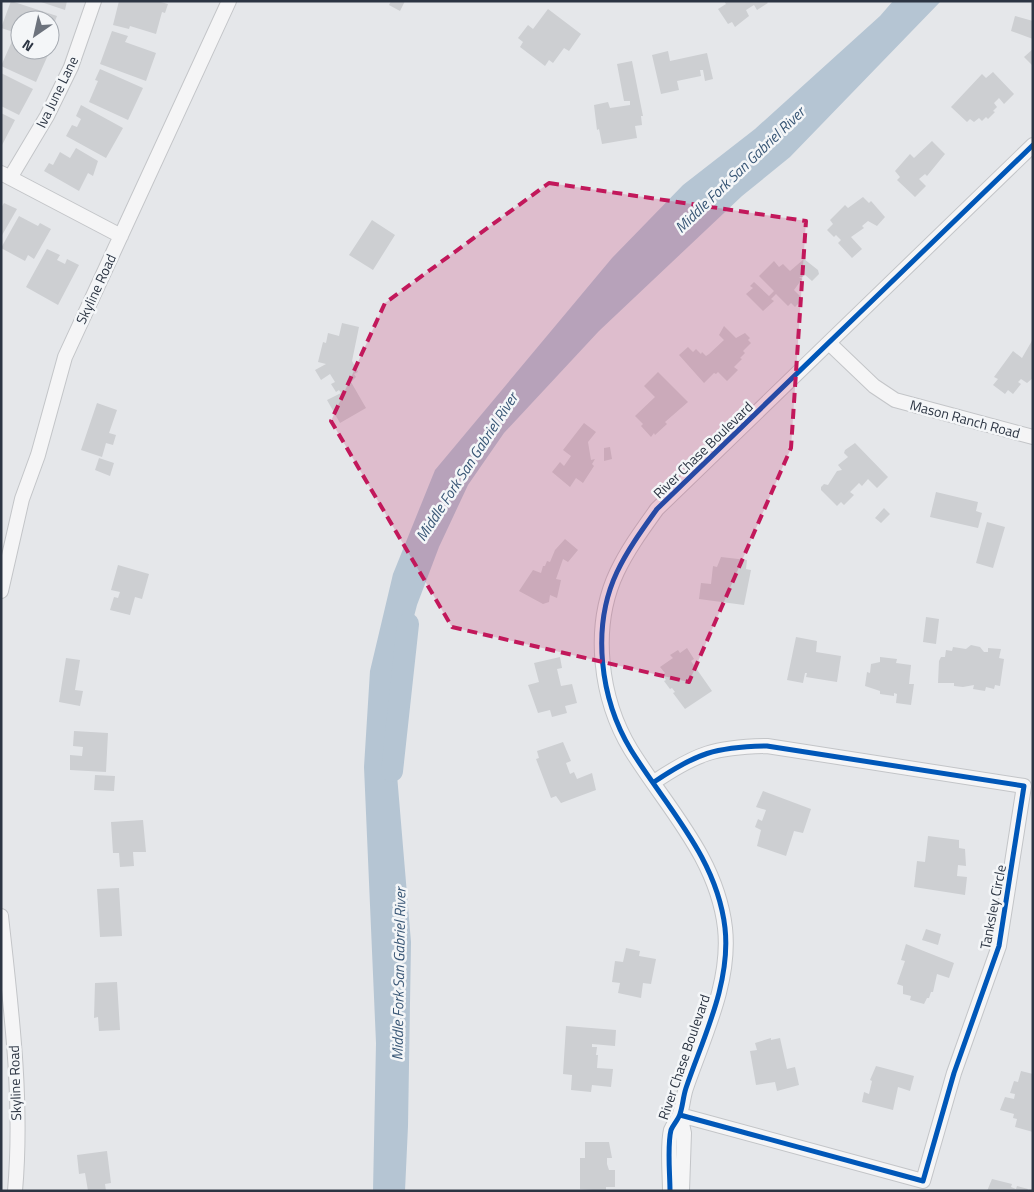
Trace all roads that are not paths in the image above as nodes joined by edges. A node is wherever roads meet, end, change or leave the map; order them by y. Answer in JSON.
{"nodes":[{"id":1,"x":94,"y":1,"type":"edge"},
{"id":2,"x":229,"y":1,"type":"edge"},
{"id":3,"x":1033,"y":146,"type":"edge"},
{"id":4,"x":6,"y":175,"type":"edge"},
{"id":5,"x":121,"y":236,"type":"junction"},
{"id":6,"x":830,"y":343,"type":"junction"},
{"id":7,"x":1033,"y":437,"type":"edge"},
{"id":8,"x":1,"y":591,"type":"edge"},
{"id":9,"x":654,"y":782,"type":"junction"},
{"id":10,"x":1,"y":916,"type":"edge"},
{"id":11,"x":5,"y":989,"type":"edge"},
{"id":12,"x":680,"y":1115,"type":"junction"},
{"id":13,"x":15,"y":1191,"type":"edge"},
{"id":14,"x":670,"y":1191,"type":"edge"},
{"id":15,"x":682,"y":1191,"type":"edge"}],
"edges":[{"from":1,"to":4,"type":"street","name":"Iva June Lane"},
{"from":2,"to":5,"type":"street","name":"Skyline Road"},
{"from":3,"to":6,"type":"street","name":"River Chase Boulevard"},
{"from":4,"to":5,"type":"street"},
{"from":5,"to":8,"type":"street","name":"Skyline Road"},
{"from":6,"to":7,"type":"street","name":"Mason Ranch Road"},
{"from":6,"to":9,"type":"street","name":"River Chase Boulevard"},
{"from":9,"to":12,"type":"street","name":"River Chase Boulevard"},
{"from":9,"to":12,"type":"street","name":"Tanksley Circle"},
{"from":10,"to":11,"type":"street","name":"Skyline Road"},
{"from":11,"to":13,"type":"street","name":"Skyline Road"},
{"from":12,"to":14,"type":"street","name":"River Chase Boulevard"},
{"from":12,"to":15,"type":"street","name":"River Chase Boulevard"}]}
